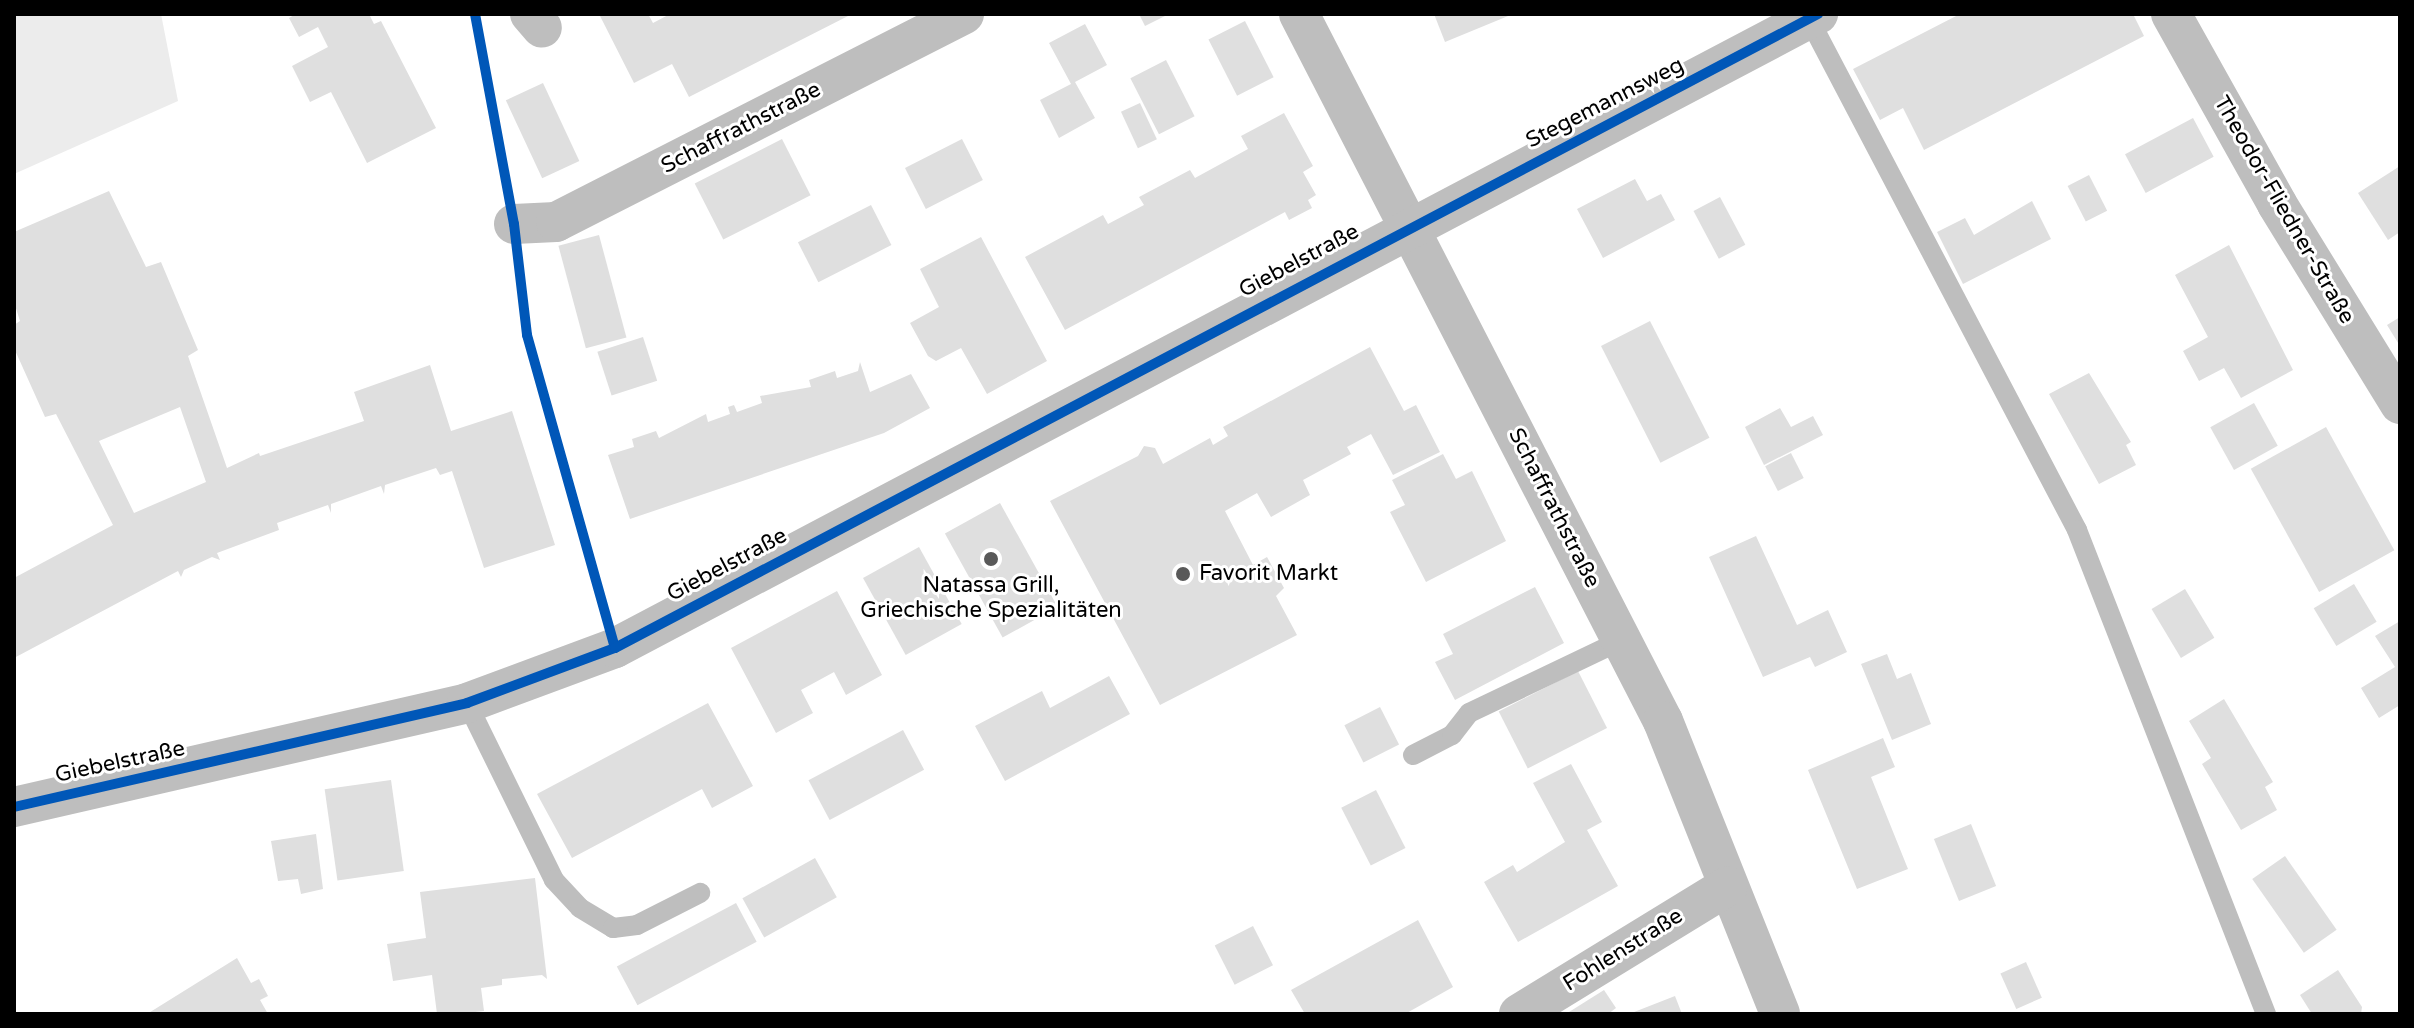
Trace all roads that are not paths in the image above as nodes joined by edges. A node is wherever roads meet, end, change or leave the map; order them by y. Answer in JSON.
{"nodes":[{"id":1,"x":964,"y":14,"type":"edge"},
{"id":2,"x":1299,"y":14,"type":"edge"},
{"id":3,"x":2171,"y":14,"type":"edge"},
{"id":4,"x":1814,"y":17,"type":"edge"},
{"id":5,"x":514,"y":224,"type":"dead end"},
{"id":6,"x":1408,"y":226,"type":"junction"},
{"id":7,"x":2400,"y":404,"type":"edge"},
{"id":8,"x":1622,"y":640,"type":"junction"},
{"id":9,"x":467,"y":703,"type":"junction"},
{"id":10,"x":1413,"y":755,"type":"dead end"},
{"id":11,"x":14,"y":807,"type":"edge"},
{"id":12,"x":1728,"y":886,"type":"junction"},
{"id":13,"x":700,"y":893,"type":"dead end"},
{"id":14,"x":1519,"y":1014,"type":"edge"},
{"id":15,"x":1780,"y":1014,"type":"edge"},
{"id":16,"x":2266,"y":1014,"type":"edge"}],
"edges":[{"from":1,"to":5,"type":"street","name":"Schaffrathstraße"},
{"from":2,"to":6,"type":"street","name":"Schaffrathstraße"},
{"from":3,"to":7,"type":"street","name":"Theodor-Fliedner-Straße"},
{"from":4,"to":6,"type":"street","name":"Stegemannsweg"},
{"from":4,"to":16,"type":"lane"},
{"from":6,"to":8,"type":"street","name":"Schaffrathstraße"},
{"from":6,"to":9,"type":"street","name":"Giebelstraße"},
{"from":8,"to":10,"type":"lane"},
{"from":8,"to":12,"type":"street","name":"Schaffrathstraße"},
{"from":9,"to":11,"type":"street","name":"Giebelstraße"},
{"from":9,"to":13,"type":"lane"},
{"from":12,"to":14,"type":"street","name":"Fohlenstraße"},
{"from":12,"to":15,"type":"street","name":"Schaffrathstraße"}]}
